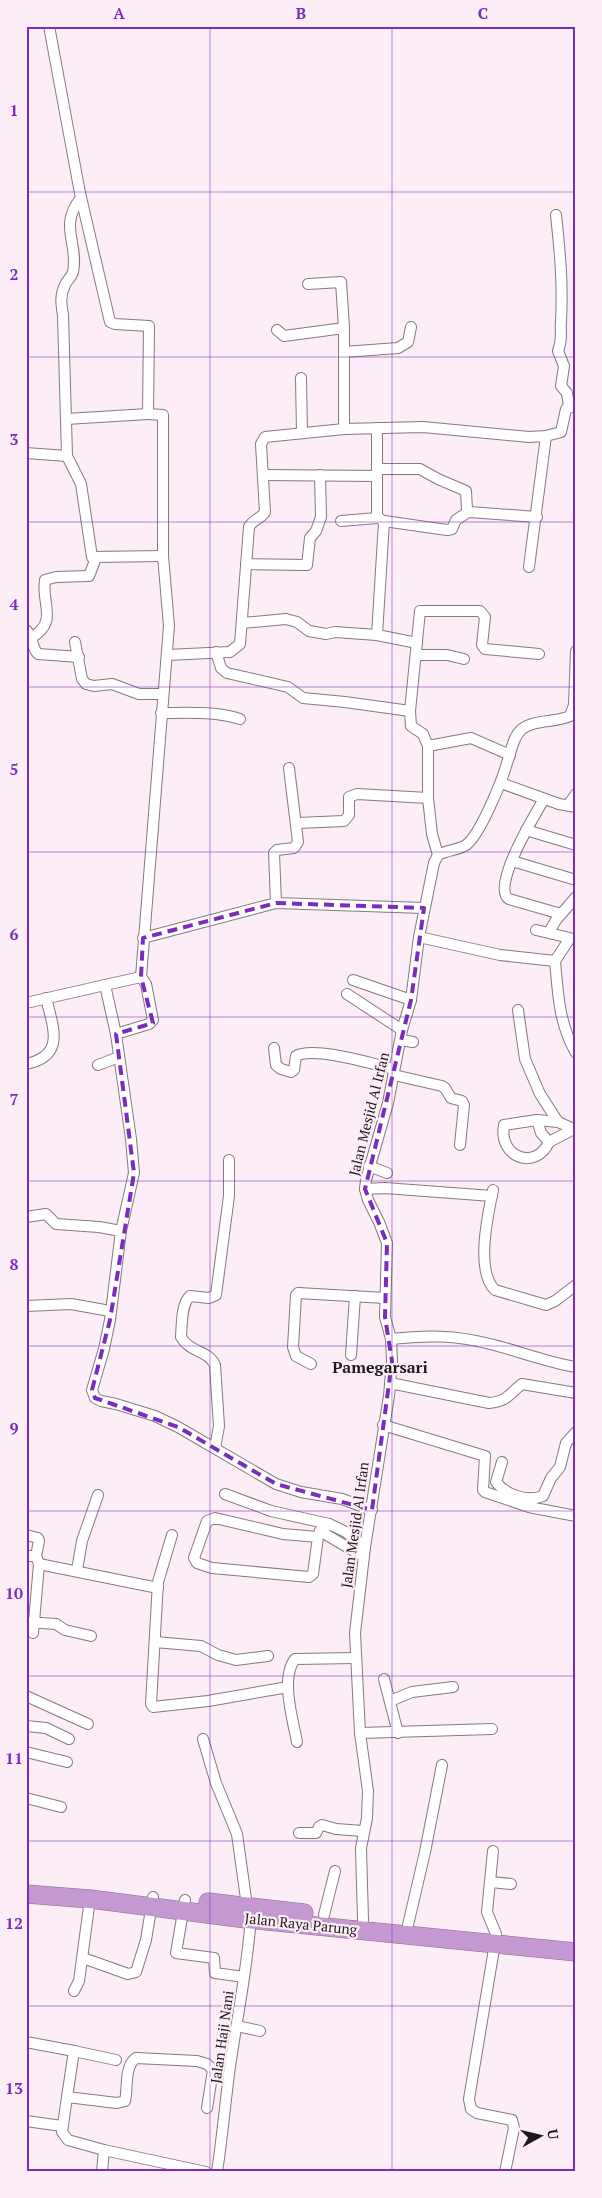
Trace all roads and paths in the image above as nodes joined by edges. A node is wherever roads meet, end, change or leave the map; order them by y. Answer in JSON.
{"nodes":[{"id":1,"x":48,"y":26,"type":"edge"},
{"id":2,"x":81,"y":198,"type":"junction"},
{"id":3,"x":556,"y":215,"type":"dead end"},
{"id":4,"x":308,"y":284,"type":"dead end"},
{"id":5,"x":411,"y":327,"type":"dead end"},
{"id":6,"x":344,"y":328,"type":"junction"},
{"id":7,"x":277,"y":330,"type":"dead end"},
{"id":8,"x":344,"y":352,"type":"junction"},
{"id":9,"x":301,"y":378,"type":"dead end"},
{"id":10,"x":572,"y":406,"type":"edge"},
{"id":11,"x":148,"y":414,"type":"junction"},
{"id":12,"x":66,"y":419,"type":"junction"},
{"id":13,"x":377,"y":428,"type":"junction"},
{"id":14,"x":344,"y":429,"type":"junction"},
{"id":15,"x":302,"y":433,"type":"junction"},
{"id":16,"x":546,"y":436,"type":"junction"},
{"id":17,"x":26,"y":453,"type":"edge"},
{"id":18,"x":67,"y":456,"type":"junction"},
{"id":19,"x":377,"y":472,"type":"junction"},
{"id":20,"x":263,"y":475,"type":"junction"},
{"id":21,"x":320,"y":476,"type":"junction"},
{"id":22,"x":468,"y":512,"type":"junction"},
{"id":23,"x":537,"y":517,"type":"junction"},
{"id":24,"x":381,"y":519,"type":"junction"},
{"id":25,"x":341,"y":520,"type":"dead end"},
{"id":26,"x":164,"y":556,"type":"junction"},
{"id":27,"x":96,"y":558,"type":"junction"},
{"id":28,"x":246,"y":564,"type":"junction"},
{"id":29,"x":529,"y":567,"type":"dead end"},
{"id":30,"x":242,"y":623,"type":"junction"},
{"id":31,"x":29,"y":634,"type":"edge"},
{"id":32,"x":376,"y":635,"type":"junction"},
{"id":33,"x":75,"y":642,"type":"dead end"},
{"id":34,"x":417,"y":643,"type":"junction"},
{"id":35,"x":576,"y":651,"type":"edge"},
{"id":36,"x":216,"y":652,"type":"junction"},
{"id":37,"x":539,"y":654,"type":"dead end"},
{"id":38,"x":167,"y":655,"type":"junction"},
{"id":39,"x":416,"y":656,"type":"junction"},
{"id":40,"x":79,"y":657,"type":"junction"},
{"id":41,"x":464,"y":659,"type":"dead end"},
{"id":42,"x":163,"y":694,"type":"junction"},
{"id":43,"x":410,"y":711,"type":"junction"},
{"id":44,"x":161,"y":713,"type":"junction"},
{"id":45,"x":240,"y":719,"type":"dead end"},
{"id":46,"x":428,"y":746,"type":"junction"},
{"id":47,"x":510,"y":755,"type":"junction"},
{"id":48,"x":290,"y":768,"type":"dead end"},
{"id":49,"x":501,"y":783,"type":"junction"},
{"id":50,"x":576,"y":794,"type":"edge"},
{"id":51,"x":428,"y":798,"type":"junction"},
{"id":52,"x":544,"y":799,"type":"junction"},
{"id":53,"x":572,"y":806,"type":"edge"},
{"id":54,"x":297,"y":823,"type":"junction"},
{"id":55,"x":526,"y":830,"type":"junction"},
{"id":56,"x":576,"y":845,"type":"edge"},
{"id":57,"x":438,"y":855,"type":"junction"},
{"id":58,"x":512,"y":861,"type":"junction"},
{"id":59,"x":576,"y":880,"type":"edge"},
{"id":60,"x":576,"y":897,"type":"edge"},
{"id":61,"x":276,"y":903,"type":"junction"},
{"id":62,"x":424,"y":908,"type":"junction"},
{"id":63,"x":561,"y":914,"type":"junction"},
{"id":64,"x":536,"y":930,"type":"dead end"},
{"id":65,"x":549,"y":932,"type":"junction"},
{"id":66,"x":574,"y":937,"type":"edge"},
{"id":67,"x":144,"y":938,"type":"junction"},
{"id":68,"x":419,"y":938,"type":"junction"},
{"id":69,"x":554,"y":961,"type":"junction"},
{"id":70,"x":141,"y":977,"type":"junction"},
{"id":71,"x":353,"y":980,"type":"dead end"},
{"id":72,"x":105,"y":985,"type":"junction"},
{"id":73,"x":347,"y":994,"type":"dead end"},
{"id":74,"x":46,"y":998,"type":"junction"},
{"id":75,"x":411,"y":1000,"type":"junction"},
{"id":76,"x":26,"y":1003,"type":"edge"},
{"id":77,"x":518,"y":1010,"type":"dead end"},
{"id":78,"x":116,"y":1034,"type":"junction"},
{"id":79,"x":401,"y":1035,"type":"junction"},
{"id":80,"x":413,"y":1042,"type":"dead end"},
{"id":81,"x":274,"y":1048,"type":"dead end"},
{"id":82,"x":576,"y":1053,"type":"edge"},
{"id":83,"x":118,"y":1057,"type":"junction"},
{"id":84,"x":26,"y":1064,"type":"edge"},
{"id":85,"x":98,"y":1065,"type":"dead end"},
{"id":86,"x":394,"y":1072,"type":"junction"},
{"id":87,"x":537,"y":1120,"type":"junction"},
{"id":88,"x":558,"y":1122,"type":"junction"},
{"id":89,"x":575,"y":1129,"type":"edge"},
{"id":90,"x":549,"y":1142,"type":"junction"},
{"id":91,"x":460,"y":1145,"type":"dead end"},
{"id":92,"x":229,"y":1160,"type":"dead end"},
{"id":93,"x":369,"y":1166,"type":"junction"},
{"id":94,"x":387,"y":1173,"type":"dead end"},
{"id":95,"x":365,"y":1189,"type":"junction"},
{"id":96,"x":26,"y":1217,"type":"edge"},
{"id":97,"x":121,"y":1232,"type":"junction"},
{"id":98,"x":576,"y":1285,"type":"edge"},
{"id":99,"x":355,"y":1296,"type":"junction"},
{"id":100,"x":385,"y":1298,"type":"junction"},
{"id":101,"x":26,"y":1306,"type":"edge"},
{"id":102,"x":110,"y":1311,"type":"junction"},
{"id":103,"x":391,"y":1339,"type":"junction"},
{"id":104,"x":350,"y":1355,"type":"dead end"},
{"id":105,"x":311,"y":1364,"type":"dead end"},
{"id":106,"x":576,"y":1367,"type":"edge"},
{"id":107,"x":390,"y":1383,"type":"junction"},
{"id":108,"x":576,"y":1393,"type":"edge"},
{"id":109,"x":383,"y":1425,"type":"junction"},
{"id":110,"x":576,"y":1432,"type":"edge"},
{"id":111,"x":215,"y":1448,"type":"junction"},
{"id":112,"x":502,"y":1462,"type":"dead end"},
{"id":113,"x":225,"y":1494,"type":"dead end"},
{"id":114,"x":98,"y":1495,"type":"dead end"},
{"id":115,"x":372,"y":1510,"type":"junction"},
{"id":116,"x":576,"y":1516,"type":"edge"},
{"id":117,"x":329,"y":1524,"type":"junction"},
{"id":118,"x":319,"y":1534,"type":"junction"},
{"id":119,"x":26,"y":1535,"type":"edge"},
{"id":120,"x":172,"y":1535,"type":"dead end"},
{"id":121,"x":364,"y":1552,"type":"junction"},
{"id":122,"x":34,"y":1559,"type":"edge"},
{"id":123,"x":77,"y":1570,"type":"junction"},
{"id":124,"x":158,"y":1588,"type":"junction"},
{"id":125,"x":31,"y":1626,"type":"edge"},
{"id":126,"x":91,"y":1636,"type":"dead end"},
{"id":127,"x":155,"y":1642,"type":"junction"},
{"id":128,"x":268,"y":1656,"type":"dead end"},
{"id":129,"x":355,"y":1658,"type":"junction"},
{"id":130,"x":384,"y":1679,"type":"dead end"},
{"id":131,"x":288,"y":1687,"type":"junction"},
{"id":132,"x":452,"y":1687,"type":"dead end"},
{"id":133,"x":26,"y":1696,"type":"edge"},
{"id":134,"x":390,"y":1700,"type":"junction"},
{"id":135,"x":88,"y":1724,"type":"dead end"},
{"id":136,"x":26,"y":1726,"type":"edge"},
{"id":137,"x":492,"y":1728,"type":"dead end"},
{"id":138,"x":360,"y":1733,"type":"junction"},
{"id":139,"x":398,"y":1733,"type":"junction"},
{"id":140,"x":69,"y":1739,"type":"dead end"},
{"id":141,"x":203,"y":1739,"type":"dead end"},
{"id":142,"x":298,"y":1742,"type":"dead end"},
{"id":143,"x":26,"y":1752,"type":"edge"},
{"id":144,"x":67,"y":1762,"type":"dead end"},
{"id":145,"x":442,"y":1765,"type":"dead end"},
{"id":146,"x":26,"y":1798,"type":"edge"},
{"id":147,"x":61,"y":1807,"type":"dead end"},
{"id":148,"x":363,"y":1831,"type":"junction"},
{"id":149,"x":299,"y":1833,"type":"dead end"},
{"id":150,"x":493,"y":1851,"type":"dead end"},
{"id":151,"x":336,"y":1871,"type":"dead end"},
{"id":152,"x":491,"y":1882,"type":"junction"},
{"id":153,"x":26,"y":1884,"type":"edge"},
{"id":154,"x":510,"y":1884,"type":"dead end"},
{"id":155,"x":26,"y":1894,"type":"edge"},
{"id":156,"x":90,"y":1899,"type":"junction"},
{"id":157,"x":152,"y":1901,"type":"junction"},
{"id":158,"x":184,"y":1905,"type":"junction"},
{"id":159,"x":250,"y":1911,"type":"junction"},
{"id":160,"x":324,"y":1915,"type":"junction"},
{"id":161,"x":363,"y":1920,"type":"junction"},
{"id":162,"x":408,"y":1925,"type":"junction"},
{"id":163,"x":496,"y":1938,"type":"junction"},
{"id":164,"x":576,"y":1941,"type":"edge"},
{"id":165,"x":576,"y":1952,"type":"edge"},
{"id":166,"x":83,"y":1958,"type":"junction"},
{"id":167,"x":244,"y":1977,"type":"junction"},
{"id":168,"x":74,"y":1991,"type":"dead end"},
{"id":169,"x":237,"y":2026,"type":"junction"},
{"id":170,"x":260,"y":2031,"type":"dead end"},
{"id":171,"x":26,"y":2042,"type":"edge"},
{"id":172,"x":74,"y":2051,"type":"junction"},
{"id":173,"x":116,"y":2060,"type":"dead end"},
{"id":174,"x":67,"y":2097,"type":"junction"},
{"id":175,"x":207,"y":2108,"type":"dead end"},
{"id":176,"x":26,"y":2120,"type":"edge"},
{"id":177,"x":62,"y":2126,"type":"junction"},
{"id":178,"x":104,"y":2150,"type":"junction"},
{"id":179,"x":102,"y":2172,"type":"edge"},
{"id":180,"x":206,"y":2172,"type":"edge"},
{"id":181,"x":217,"y":2172,"type":"edge"},
{"id":182,"x":505,"y":2172,"type":"edge"}],
"edges":[{"from":1,"to":2,"type":"street"},
{"from":2,"to":11,"type":"street"},
{"from":2,"to":12,"type":"street"},
{"from":3,"to":10,"type":"street"},
{"from":4,"to":6,"type":"street"},
{"from":5,"to":8,"type":"street"},
{"from":6,"to":7,"type":"street"},
{"from":6,"to":8,"type":"street"},
{"from":8,"to":14,"type":"street"},
{"from":9,"to":15,"type":"street"},
{"from":10,"to":16,"type":"street"},
{"from":11,"to":12,"type":"street"},
{"from":11,"to":26,"type":"street"},
{"from":12,"to":18,"type":"street"},
{"from":13,"to":14,"type":"street"},
{"from":13,"to":16,"type":"street"},
{"from":13,"to":19,"type":"street"},
{"from":14,"to":15,"type":"street"},
{"from":15,"to":20,"type":"street"},
{"from":16,"to":23,"type":"street"},
{"from":17,"to":18,"type":"street"},
{"from":18,"to":27,"type":"street"},
{"from":19,"to":21,"type":"street"},
{"from":19,"to":22,"type":"street"},
{"from":19,"to":24,"type":"street"},
{"from":20,"to":21,"type":"street"},
{"from":20,"to":28,"type":"street"},
{"from":21,"to":28,"type":"street"},
{"from":22,"to":23,"type":"street"},
{"from":22,"to":24,"type":"street"},
{"from":23,"to":29,"type":"street"},
{"from":24,"to":25,"type":"street"},
{"from":24,"to":32,"type":"street"},
{"from":26,"to":27,"type":"street"},
{"from":26,"to":38,"type":"street"},
{"from":27,"to":31,"type":"street"},
{"from":28,"to":30,"type":"street"},
{"from":30,"to":32,"type":"street"},
{"from":30,"to":36,"type":"street"},
{"from":31,"to":40,"type":"street"},
{"from":32,"to":34,"type":"street"},
{"from":33,"to":40,"type":"street"},
{"from":34,"to":37,"type":"street"},
{"from":34,"to":39,"type":"street"},
{"from":35,"to":47,"type":"street"},
{"from":36,"to":38,"type":"street"},
{"from":36,"to":43,"type":"street"},
{"from":38,"to":42,"type":"street"},
{"from":39,"to":41,"type":"street"},
{"from":39,"to":43,"type":"street"},
{"from":40,"to":42,"type":"street"},
{"from":42,"to":44,"type":"street"},
{"from":43,"to":46,"type":"street"},
{"from":44,"to":45,"type":"street"},
{"from":44,"to":67,"type":"street"},
{"from":46,"to":47,"type":"street"},
{"from":46,"to":51,"type":"street"},
{"from":47,"to":49,"type":"street"},
{"from":48,"to":54,"type":"street"},
{"from":49,"to":52,"type":"street"},
{"from":49,"to":57,"type":"street"},
{"from":50,"to":53,"type":"street"},
{"from":51,"to":54,"type":"street"},
{"from":51,"to":57,"type":"street"},
{"from":52,"to":53,"type":"street"},
{"from":52,"to":55,"type":"street"},
{"from":54,"to":61,"type":"street"},
{"from":55,"to":56,"type":"street"},
{"from":55,"to":58,"type":"street"},
{"from":57,"to":62,"type":"street","name":"Jalan Mesjid Al Irfan"},
{"from":58,"to":59,"type":"street"},
{"from":58,"to":63,"type":"street"},
{"from":60,"to":63,"type":"street"},
{"from":61,"to":62,"type":"street"},
{"from":61,"to":67,"type":"street"},
{"from":62,"to":68,"type":"street","name":"Jalan Mesjid Al Irfan"},
{"from":63,"to":65,"type":"street"},
{"from":64,"to":65,"type":"street"},
{"from":65,"to":66,"type":"street"},
{"from":66,"to":69,"type":"street"},
{"from":67,"to":70,"type":"street"},
{"from":68,"to":69,"type":"street"},
{"from":68,"to":75,"type":"street","name":"Jalan Mesjid Al Irfan"},
{"from":69,"to":82,"type":"street"},
{"from":70,"to":72,"type":"street"},
{"from":70,"to":78,"type":"street"},
{"from":71,"to":75,"type":"street"},
{"from":72,"to":74,"type":"street"},
{"from":72,"to":78,"type":"street"},
{"from":73,"to":79,"type":"street"},
{"from":74,"to":76,"type":"street"},
{"from":74,"to":84,"type":"street"},
{"from":75,"to":79,"type":"street","name":"Jalan Mesjid Al Irfan"},
{"from":77,"to":88,"type":"street"},
{"from":78,"to":83,"type":"street"},
{"from":79,"to":80,"type":"street"},
{"from":79,"to":86,"type":"street","name":"Jalan Mesjid Al Irfan"},
{"from":81,"to":86,"type":"street"},
{"from":83,"to":85,"type":"street"},
{"from":83,"to":97,"type":"street"},
{"from":86,"to":91,"type":"street"},
{"from":86,"to":93,"type":"street","name":"Jalan Mesjid Al Irfan"},
{"from":87,"to":88,"type":"street"},
{"from":87,"to":90,"type":"street"},
{"from":87,"to":90,"type":"street"},
{"from":88,"to":89,"type":"street"},
{"from":89,"to":90,"type":"street"},
{"from":92,"to":111,"type":"street"},
{"from":93,"to":94,"type":"street"},
{"from":93,"to":95,"type":"street","name":"Jalan Mesjid Al Irfan"},
{"from":95,"to":98,"type":"street"},
{"from":95,"to":100,"type":"street","name":"Jalan Mesjid Al Irfan"},
{"from":96,"to":97,"type":"street"},
{"from":97,"to":102,"type":"street"},
{"from":99,"to":100,"type":"street"},
{"from":99,"to":104,"type":"street"},
{"from":99,"to":105,"type":"street"},
{"from":100,"to":103,"type":"street","name":"Jalan Mesjid Al Irfan"},
{"from":101,"to":102,"type":"street"},
{"from":102,"to":111,"type":"street"},
{"from":103,"to":106,"type":"street"},
{"from":103,"to":107,"type":"street","name":"Jalan Mesjid Al Irfan"},
{"from":107,"to":108,"type":"street"},
{"from":107,"to":109,"type":"street","name":"Jalan Mesjid Al Irfan"},
{"from":109,"to":115,"type":"street","name":"Jalan Mesjid Al Irfan"},
{"from":109,"to":116,"type":"street"},
{"from":110,"to":112,"type":"street"},
{"from":111,"to":115,"type":"street"},
{"from":113,"to":117,"type":"street"},
{"from":114,"to":123,"type":"street"},
{"from":115,"to":121,"type":"street","name":"Jalan Mesjid Al Irfan"},
{"from":117,"to":118,"type":"street"},
{"from":117,"to":121,"type":"street"},
{"from":118,"to":118,"type":"street"},
{"from":118,"to":121,"type":"street"},
{"from":119,"to":122,"type":"street"},
{"from":120,"to":124,"type":"street"},
{"from":121,"to":129,"type":"street","name":"Jalan Mesjid Al Irfan"},
{"from":122,"to":123,"type":"street"},
{"from":122,"to":125,"type":"street"},
{"from":123,"to":124,"type":"street"},
{"from":124,"to":127,"type":"street"},
{"from":125,"to":126,"type":"street"},
{"from":127,"to":128,"type":"street"},
{"from":127,"to":131,"type":"street"},
{"from":129,"to":131,"type":"street"},
{"from":129,"to":138,"type":"street","name":"Jalan Mesjid Al Irfan"},
{"from":130,"to":134,"type":"street"},
{"from":131,"to":142,"type":"street"},
{"from":132,"to":134,"type":"street"},
{"from":133,"to":135,"type":"street"},
{"from":134,"to":139,"type":"street"},
{"from":136,"to":140,"type":"street"},
{"from":137,"to":139,"type":"street"},
{"from":138,"to":139,"type":"street"},
{"from":138,"to":148,"type":"street","name":"Jalan Mesjid Al Irfan"},
{"from":141,"to":159,"type":"street","name":"Jalan Haji Nani"},
{"from":143,"to":144,"type":"street"},
{"from":145,"to":162,"type":"street"},
{"from":146,"to":147,"type":"street"},
{"from":148,"to":149,"type":"street"},
{"from":148,"to":161,"type":"street","name":"Jalan Mesjid Al Irfan"},
{"from":150,"to":152,"type":"street"},
{"from":151,"to":160,"type":"street"},
{"from":152,"to":154,"type":"street"},
{"from":152,"to":163,"type":"street"},
{"from":153,"to":157,"type":"highway","name":"Jalan Raya Parung"},
{"from":155,"to":156,"type":"highway","name":"Jalan Raya Parung"},
{"from":156,"to":157,"type":"highway","name":"Jalan Raya Parung"},
{"from":156,"to":166,"type":"street"},
{"from":157,"to":158,"type":"highway","name":"Jalan Raya Parung"},
{"from":157,"to":166,"type":"street"},
{"from":158,"to":159,"type":"highway","name":"Jalan Raya Parung"},
{"from":158,"to":167,"type":"street"},
{"from":159,"to":160,"type":"highway","name":"Jalan Raya Parung"},
{"from":159,"to":163,"type":"highway","name":"Jalan Raya Parung"},
{"from":159,"to":167,"type":"street","name":"Jalan Haji Nani"},
{"from":160,"to":161,"type":"highway","name":"Jalan Raya Parung"},
{"from":161,"to":162,"type":"highway","name":"Jalan Raya Parung"},
{"from":162,"to":163,"type":"highway","name":"Jalan Raya Parung"},
{"from":163,"to":164,"type":"highway","name":"Jalan Raya Parung"},
{"from":163,"to":165,"type":"highway","name":"Jalan Raya Parung"},
{"from":163,"to":182,"type":"street"},
{"from":166,"to":168,"type":"street"},
{"from":167,"to":169,"type":"street","name":"Jalan Haji Nani"},
{"from":169,"to":170,"type":"street"},
{"from":169,"to":181,"type":"street","name":"Jalan Haji Nani"},
{"from":171,"to":172,"type":"street"},
{"from":172,"to":173,"type":"street"},
{"from":172,"to":174,"type":"street"},
{"from":174,"to":175,"type":"street"},
{"from":174,"to":177,"type":"street"},
{"from":176,"to":177,"type":"street"},
{"from":177,"to":178,"type":"street"},
{"from":178,"to":179,"type":"street"},
{"from":178,"to":180,"type":"street"}]}
